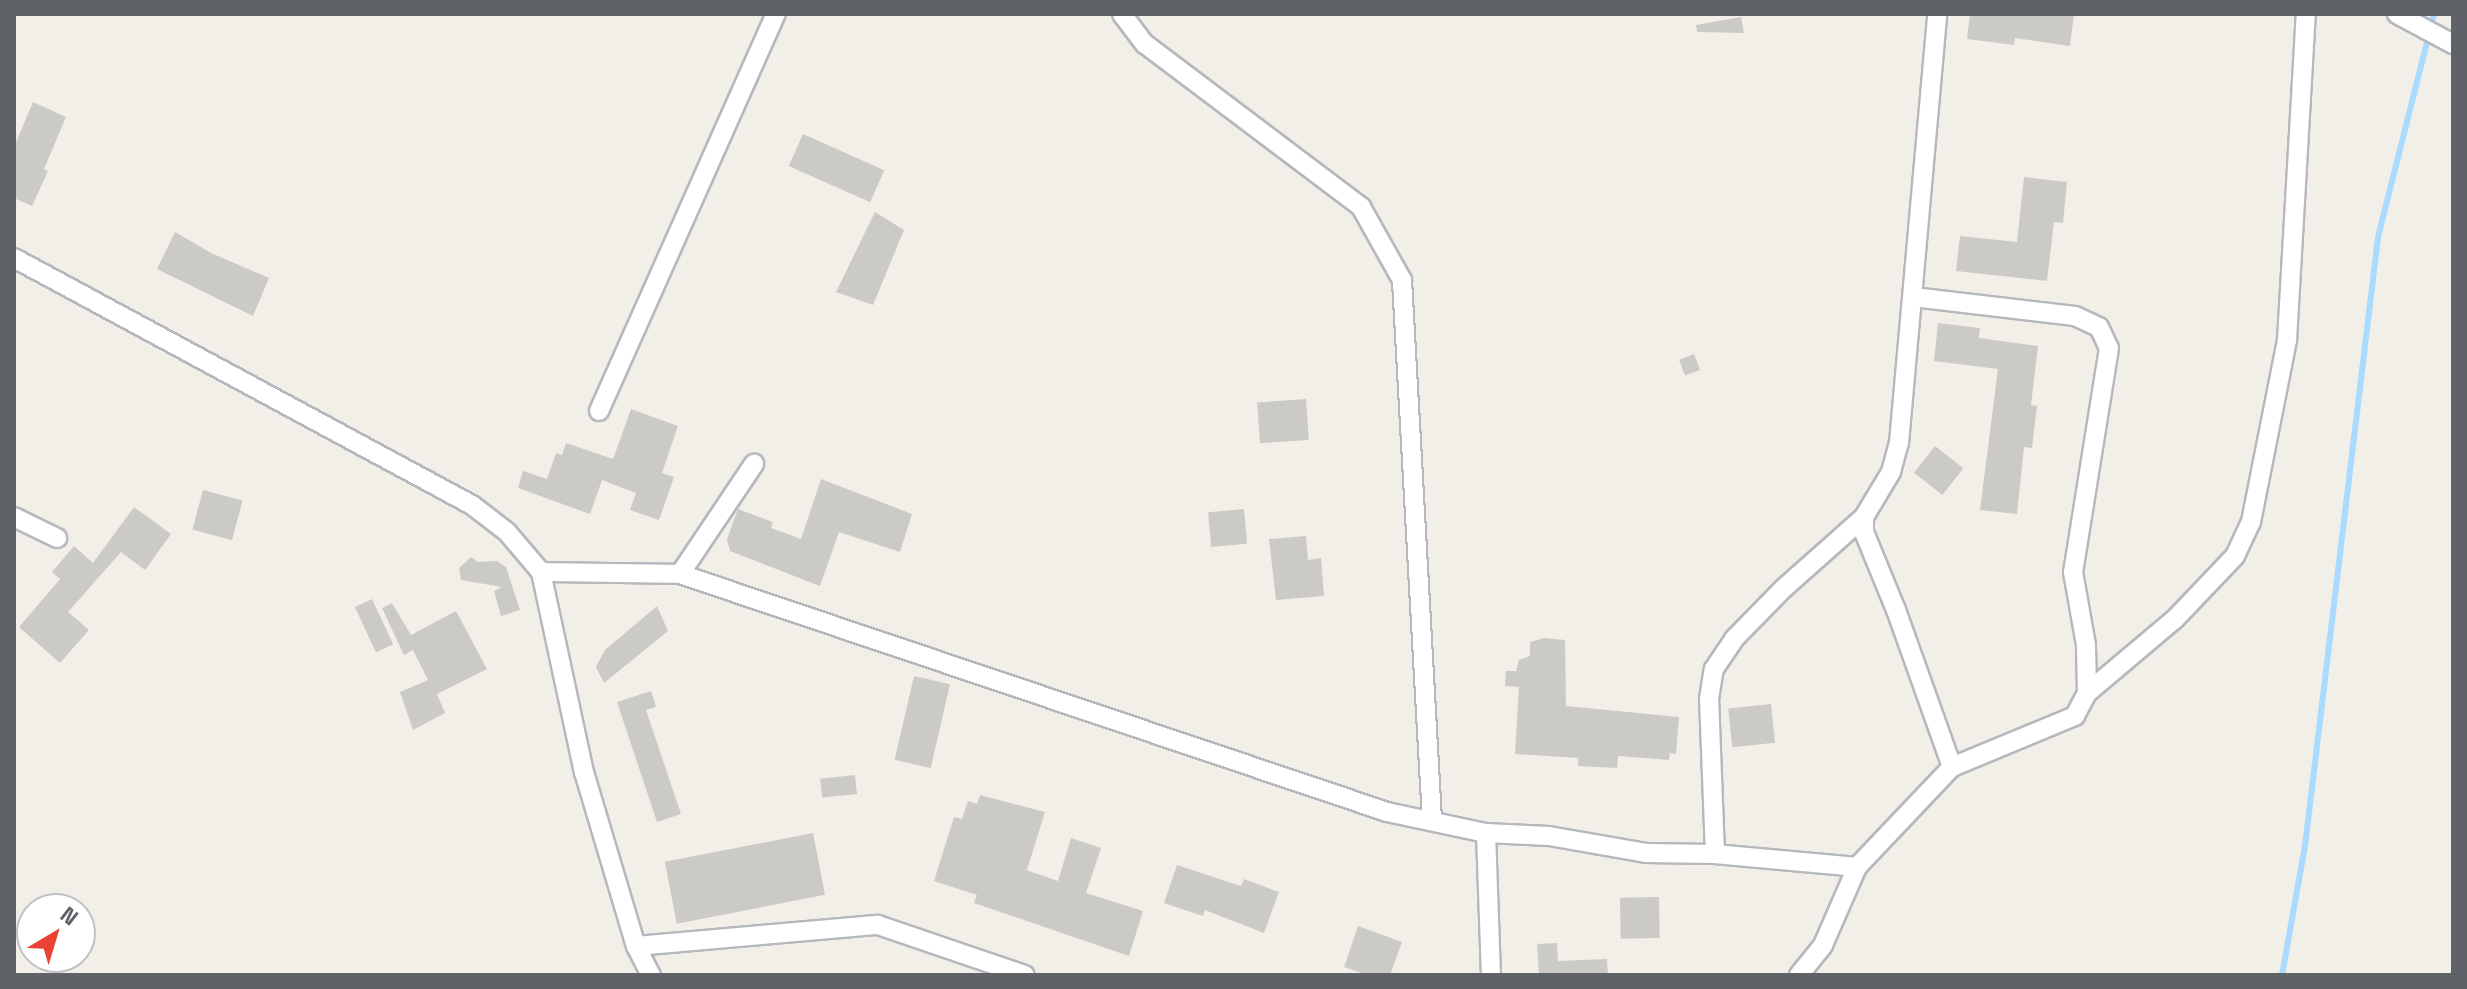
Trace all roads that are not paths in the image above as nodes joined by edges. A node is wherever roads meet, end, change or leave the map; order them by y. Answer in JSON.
{"nodes":[{"id":1,"x":776,"y":14,"type":"edge"},
{"id":2,"x":1122,"y":14,"type":"edge"},
{"id":3,"x":1937,"y":14,"type":"edge"},
{"id":4,"x":2306,"y":14,"type":"edge"},
{"id":5,"x":2397,"y":14,"type":"edge"},
{"id":6,"x":2453,"y":44,"type":"edge"},
{"id":7,"x":14,"y":258,"type":"edge"},
{"id":8,"x":1913,"y":297,"type":"junction"},
{"id":9,"x":599,"y":411,"type":"dead end"},
{"id":10,"x":754,"y":464,"type":"dead end"},
{"id":11,"x":14,"y":517,"type":"edge"},
{"id":12,"x":1864,"y":517,"type":"junction"},
{"id":13,"x":57,"y":538,"type":"dead end"},
{"id":14,"x":541,"y":572,"type":"junction"},
{"id":15,"x":680,"y":574,"type":"junction"},
{"id":16,"x":2087,"y":693,"type":"junction"},
{"id":17,"x":1952,"y":767,"type":"junction"},
{"id":18,"x":1432,"y":820,"type":"junction"},
{"id":19,"x":1486,"y":833,"type":"junction"},
{"id":20,"x":1715,"y":854,"type":"junction"},
{"id":21,"x":1857,"y":867,"type":"junction"},
{"id":22,"x":636,"y":946,"type":"junction"},
{"id":23,"x":651,"y":975,"type":"edge"},
{"id":24,"x":1025,"y":975,"type":"edge"},
{"id":25,"x":1491,"y":975,"type":"edge"},
{"id":26,"x":1799,"y":975,"type":"edge"}],
"edges":[{"from":1,"to":9,"type":"street"},
{"from":2,"to":18,"type":"street"},
{"from":3,"to":8,"type":"street"},
{"from":4,"to":16,"type":"street"},
{"from":5,"to":6,"type":"street"},
{"from":7,"to":14,"type":"street"},
{"from":8,"to":12,"type":"street"},
{"from":8,"to":16,"type":"street"},
{"from":10,"to":15,"type":"street"},
{"from":11,"to":13,"type":"street"},
{"from":12,"to":17,"type":"street"},
{"from":12,"to":20,"type":"street"},
{"from":14,"to":15,"type":"street"},
{"from":14,"to":22,"type":"street"},
{"from":15,"to":18,"type":"street"},
{"from":16,"to":17,"type":"street"},
{"from":17,"to":21,"type":"street"},
{"from":18,"to":19,"type":"street"},
{"from":19,"to":20,"type":"street"},
{"from":19,"to":25,"type":"street"},
{"from":20,"to":21,"type":"street"},
{"from":21,"to":26,"type":"street"},
{"from":22,"to":23,"type":"street"},
{"from":22,"to":24,"type":"street"}]}
